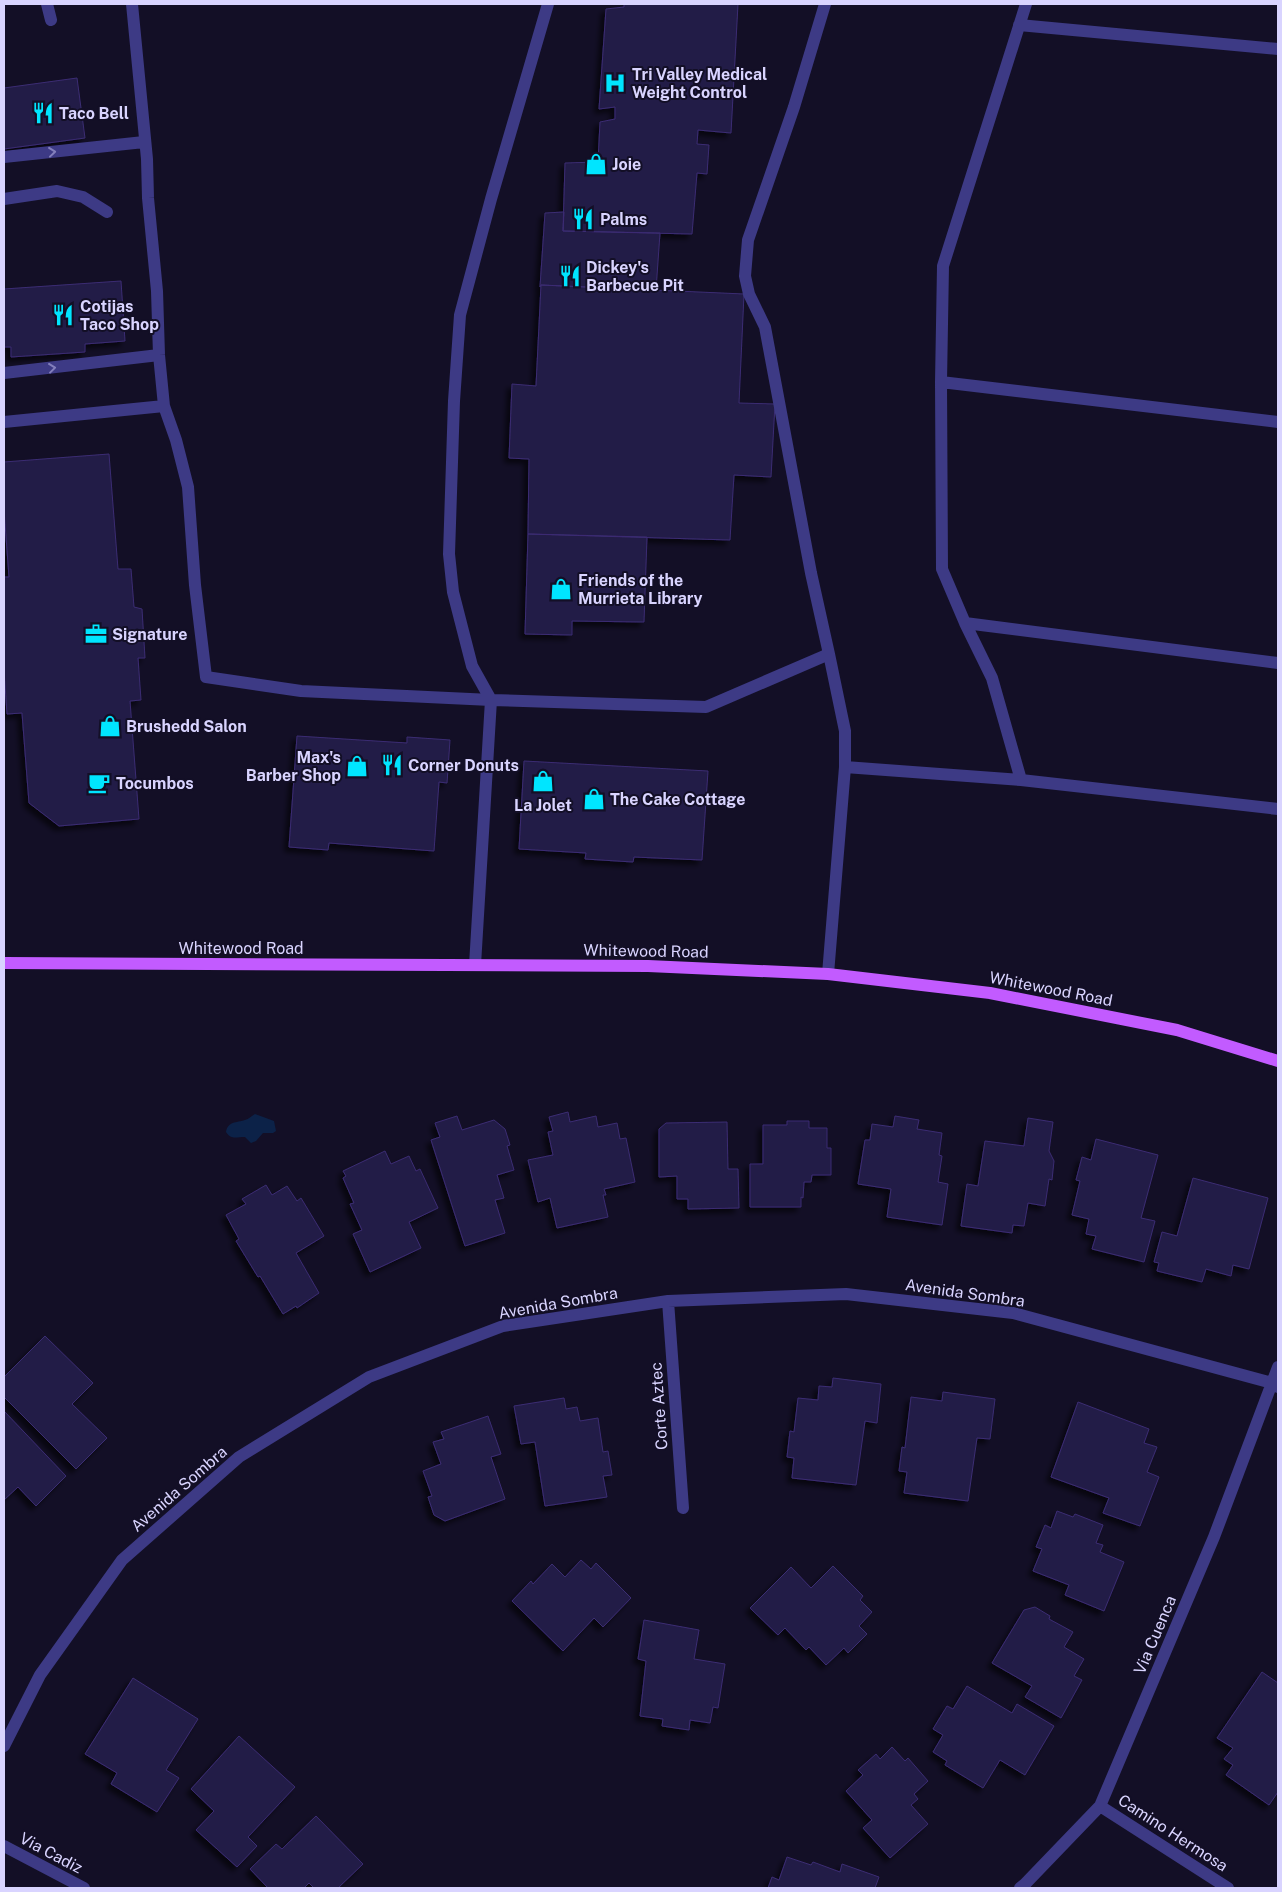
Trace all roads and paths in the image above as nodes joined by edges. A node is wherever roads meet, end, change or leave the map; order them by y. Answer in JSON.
{"nodes":[{"id":1,"x":47,"y":4,"type":"edge"},
{"id":2,"x":132,"y":4,"type":"edge"},
{"id":3,"x":548,"y":4,"type":"edge"},
{"id":4,"x":825,"y":4,"type":"edge"},
{"id":5,"x":1026,"y":4,"type":"edge"},
{"id":6,"x":51,"y":20,"type":"dead end"},
{"id":7,"x":1019,"y":25,"type":"junction"},
{"id":8,"x":1278,"y":49,"type":"edge"},
{"id":9,"x":144,"y":142,"type":"junction"},
{"id":10,"x":4,"y":157,"type":"edge"},
{"id":11,"x":4,"y":199,"type":"edge"},
{"id":12,"x":107,"y":212,"type":"dead end"},
{"id":13,"x":159,"y":355,"type":"junction"},
{"id":14,"x":4,"y":373,"type":"edge"},
{"id":15,"x":941,"y":382,"type":"junction"},
{"id":16,"x":164,"y":406,"type":"junction"},
{"id":17,"x":4,"y":422,"type":"edge"},
{"id":18,"x":1278,"y":422,"type":"edge"},
{"id":19,"x":965,"y":622,"type":"junction"},
{"id":20,"x":829,"y":654,"type":"junction"},
{"id":21,"x":1278,"y":663,"type":"edge"},
{"id":22,"x":491,"y":700,"type":"junction"},
{"id":23,"x":845,"y":767,"type":"junction"},
{"id":24,"x":1021,"y":780,"type":"junction"},
{"id":25,"x":1278,"y":809,"type":"edge"},
{"id":26,"x":4,"y":963,"type":"edge"},
{"id":27,"x":475,"y":965,"type":"junction"},
{"id":28,"x":828,"y":974,"type":"junction"},
{"id":29,"x":1278,"y":1061,"type":"edge"},
{"id":30,"x":668,"y":1301,"type":"junction"},
{"id":31,"x":1278,"y":1367,"type":"edge"},
{"id":32,"x":1275,"y":1385,"type":"edge"},
{"id":33,"x":683,"y":1508,"type":"dead end"},
{"id":34,"x":4,"y":1746,"type":"edge"},
{"id":35,"x":1100,"y":1806,"type":"junction"},
{"id":36,"x":4,"y":1846,"type":"edge"},
{"id":37,"x":84,"y":1888,"type":"edge"},
{"id":38,"x":1020,"y":1888,"type":"edge"},
{"id":39,"x":1228,"y":1888,"type":"edge"}],
"edges":[{"from":1,"to":6,"type":"street"},
{"from":2,"to":9,"type":"street"},
{"from":3,"to":22,"type":"street"},
{"from":4,"to":20,"type":"street"},
{"from":5,"to":7,"type":"street"},
{"from":7,"to":8,"type":"street"},
{"from":7,"to":15,"type":"street"},
{"from":10,"to":9,"type":"street","one_way":true},
{"from":9,"to":13,"type":"street"},
{"from":11,"to":12,"type":"street"},
{"from":14,"to":13,"type":"street","one_way":true},
{"from":13,"to":16,"type":"street"},
{"from":15,"to":18,"type":"street"},
{"from":15,"to":19,"type":"street"},
{"from":16,"to":17,"type":"street"},
{"from":16,"to":22,"type":"street"},
{"from":19,"to":21,"type":"street"},
{"from":19,"to":24,"type":"street"},
{"from":20,"to":22,"type":"street"},
{"from":20,"to":23,"type":"street"},
{"from":22,"to":27,"type":"street"},
{"from":23,"to":24,"type":"street"},
{"from":23,"to":28,"type":"street"},
{"from":24,"to":25,"type":"street"},
{"from":26,"to":27,"type":"main road","name":"Whitewood Road"},
{"from":27,"to":28,"type":"main road","name":"Whitewood Road"},
{"from":28,"to":29,"type":"main road","name":"Whitewood Road"},
{"from":30,"to":32,"type":"street","name":"Avenida Sombra"},
{"from":30,"to":33,"type":"street","name":"Corte Aztec"},
{"from":30,"to":34,"type":"street","name":"Avenida Sombra"},
{"from":31,"to":32,"type":"street","name":"Via Cuenca"},
{"from":32,"to":35,"type":"street","name":"Via Cuenca"},
{"from":35,"to":38,"type":"street","name":"Via Cuenca"},
{"from":35,"to":39,"type":"street","name":"Camino Hermosa"},
{"from":36,"to":37,"type":"street","name":"Via Cadiz"}]}
